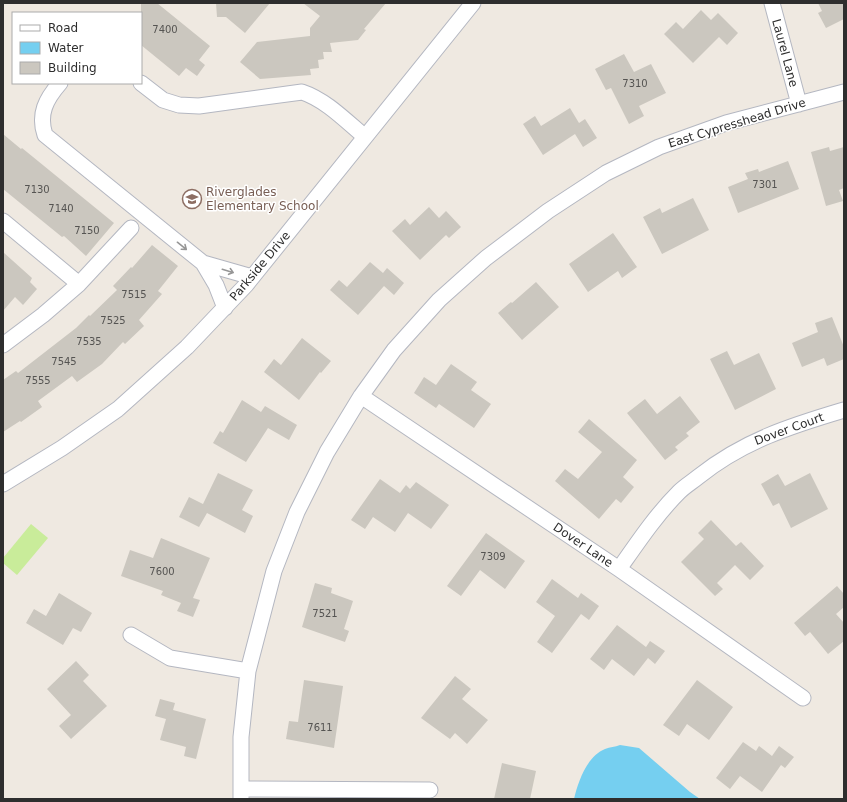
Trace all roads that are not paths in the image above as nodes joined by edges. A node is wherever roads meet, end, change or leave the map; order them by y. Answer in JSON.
{"nodes":[{"id":1,"x":473,"y":3,"type":"edge"},
{"id":2,"x":772,"y":3,"type":"edge"},
{"id":3,"x":59,"y":84,"type":"edge"},
{"id":4,"x":142,"y":84,"type":"edge"},
{"id":5,"x":844,"y":92,"type":"edge"},
{"id":6,"x":799,"y":104,"type":"junction"},
{"id":7,"x":365,"y":137,"type":"junction"},
{"id":8,"x":3,"y":222,"type":"edge"},
{"id":9,"x":131,"y":228,"type":"dead end"},
{"id":10,"x":203,"y":263,"type":"junction"},
{"id":11,"x":252,"y":277,"type":"junction"},
{"id":12,"x":79,"y":284,"type":"junction"},
{"id":13,"x":225,"y":308,"type":"junction"},
{"id":14,"x":3,"y":345,"type":"edge"},
{"id":15,"x":361,"y":396,"type":"junction"},
{"id":16,"x":844,"y":410,"type":"edge"},
{"id":17,"x":3,"y":484,"type":"edge"},
{"id":18,"x":619,"y":569,"type":"junction"},
{"id":19,"x":131,"y":635,"type":"dead end"},
{"id":20,"x":248,"y":671,"type":"junction"},
{"id":21,"x":803,"y":698,"type":"dead end"},
{"id":22,"x":430,"y":790,"type":"dead end"},
{"id":23,"x":241,"y":794,"type":"edge"}],
"edges":[{"from":1,"to":7,"type":"street","name":"Parkside Drive"},
{"from":2,"to":6,"type":"street","name":"Laurel Lane"},
{"from":3,"to":10,"type":"street","one_way":true},
{"from":4,"to":7,"type":"street"},
{"from":5,"to":6,"type":"street","name":"East Cypresshead Drive"},
{"from":6,"to":15,"type":"street","name":"East Cypresshead Drive"},
{"from":7,"to":11,"type":"street","name":"Parkside Drive"},
{"from":8,"to":12,"type":"street"},
{"from":9,"to":12,"type":"street"},
{"from":10,"to":11,"type":"street","one_way":true},
{"from":10,"to":13,"type":"street"},
{"from":11,"to":13,"type":"street","name":"Parkside Drive"},
{"from":12,"to":14,"type":"street"},
{"from":13,"to":17,"type":"street","name":"Parkside Drive"},
{"from":15,"to":18,"type":"street","name":"Dover Lane"},
{"from":15,"to":20,"type":"street","name":"East Cypresshead Drive"},
{"from":16,"to":18,"type":"street","name":"Dover Court"},
{"from":18,"to":21,"type":"street","name":"Dover Lane"},
{"from":19,"to":20,"type":"street"},
{"from":20,"to":23,"type":"street","name":"East Cypresshead Drive"},
{"from":22,"to":23,"type":"street"}]}
